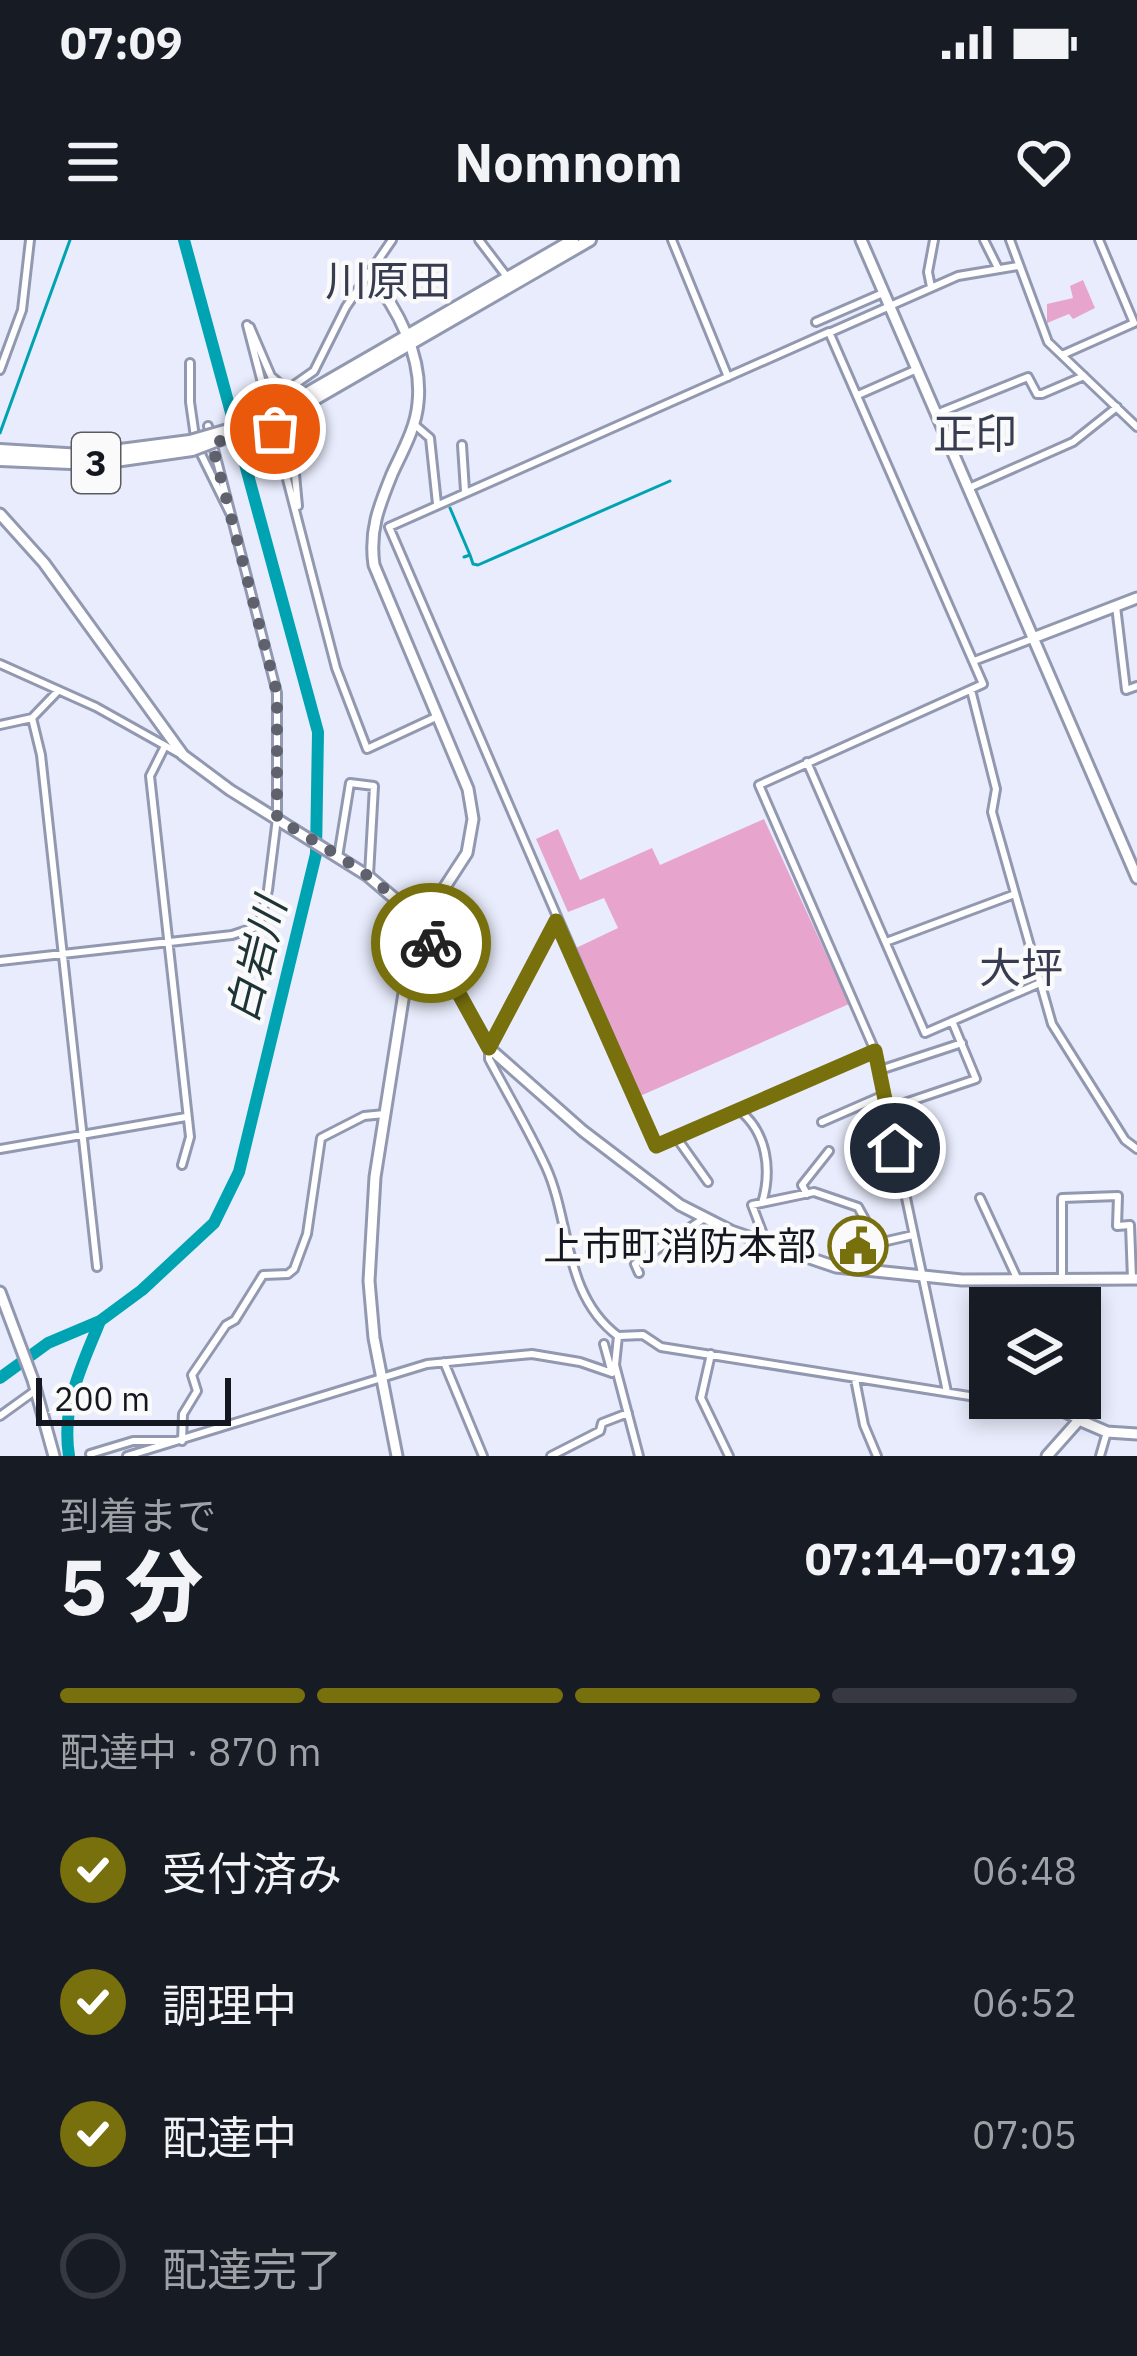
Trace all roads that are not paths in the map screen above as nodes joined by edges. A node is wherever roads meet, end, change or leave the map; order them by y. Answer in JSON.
{"nodes":[{"id":1,"x":30,"y":240,"type":"edge"},
{"id":2,"x":392,"y":240,"type":"edge"},
{"id":3,"x":479,"y":240,"type":"edge"},
{"id":4,"x":573,"y":240,"type":"edge"},
{"id":5,"x":590,"y":240,"type":"edge"},
{"id":6,"x":672,"y":240,"type":"edge"},
{"id":7,"x":861,"y":240,"type":"edge"},
{"id":8,"x":934,"y":240,"type":"edge"},
{"id":9,"x":984,"y":240,"type":"edge"},
{"id":10,"x":1010,"y":240,"type":"edge"},
{"id":11,"x":1099,"y":240,"type":"edge"},
{"id":12,"x":1018,"y":266,"type":"junction"},
{"id":13,"x":998,"y":268,"type":"junction"},
{"id":14,"x":369,"y":274,"type":"junction"},
{"id":15,"x":508,"y":278,"type":"junction"},
{"id":16,"x":932,"y":287,"type":"junction"},
{"id":17,"x":883,"y":293,"type":"junction"},
{"id":18,"x":889,"y":305,"type":"junction"},
{"id":19,"x":816,"y":322,"type":"dead end"},
{"id":20,"x":829,"y":332,"type":"junction"},
{"id":21,"x":409,"y":340,"type":"junction"},
{"id":22,"x":1062,"y":355,"type":"junction"},
{"id":23,"x":190,"y":363,"type":"dead end"},
{"id":24,"x":917,"y":369,"type":"junction"},
{"id":25,"x":0,"y":370,"type":"edge"},
{"id":26,"x":1084,"y":376,"type":"junction"},
{"id":27,"x":728,"y":377,"type":"junction"},
{"id":28,"x":858,"y":395,"type":"junction"},
{"id":29,"x":291,"y":401,"type":"junction"},
{"id":30,"x":1117,"y":407,"type":"junction"},
{"id":31,"x":937,"y":414,"type":"junction"},
{"id":32,"x":272,"y":416,"type":"junction"},
{"id":33,"x":413,"y":424,"type":"junction"},
{"id":34,"x":1137,"y":427,"type":"edge"},
{"id":35,"x":211,"y":439,"type":"junction"},
{"id":36,"x":191,"y":445,"type":"junction"},
{"id":37,"x":463,"y":446,"type":"dead end"},
{"id":38,"x":0,"y":450,"type":"edge"},
{"id":39,"x":0,"y":460,"type":"edge"},
{"id":40,"x":969,"y":488,"type":"junction"},
{"id":41,"x":466,"y":491,"type":"junction"},
{"id":42,"x":437,"y":504,"type":"junction"},
{"id":43,"x":296,"y":510,"type":"junction"},
{"id":44,"x":0,"y":514,"type":"edge"},
{"id":45,"x":232,"y":517,"type":"junction"},
{"id":46,"x":1137,"y":598,"type":"edge"},
{"id":47,"x":1116,"y":606,"type":"junction"},
{"id":48,"x":1033,"y":638,"type":"junction"},
{"id":49,"x":974,"y":661,"type":"junction"},
{"id":50,"x":0,"y":664,"type":"edge"},
{"id":51,"x":1137,"y":686,"type":"edge"},
{"id":52,"x":971,"y":689,"type":"junction"},
{"id":53,"x":58,"y":691,"type":"junction"},
{"id":54,"x":437,"y":716,"type":"junction"},
{"id":55,"x":32,"y":718,"type":"junction"},
{"id":56,"x":0,"y":725,"type":"edge"},
{"id":57,"x":165,"y":746,"type":"junction"},
{"id":58,"x":183,"y":755,"type":"junction"},
{"id":59,"x":807,"y":762,"type":"junction"},
{"id":60,"x":277,"y":818,"type":"junction"},
{"id":61,"x":1132,"y":854,"type":"edge"},
{"id":62,"x":338,"y":857,"type":"junction"},
{"id":63,"x":368,"y":876,"type":"junction"},
{"id":64,"x":1137,"y":878,"type":"edge"},
{"id":65,"x":1015,"y":895,"type":"junction"},
{"id":66,"x":556,"y":921,"type":"junction"},
{"id":67,"x":420,"y":926,"type":"junction"},
{"id":68,"x":886,"y":942,"type":"junction"},
{"id":69,"x":168,"y":944,"type":"junction"},
{"id":70,"x":63,"y":955,"type":"junction"},
{"id":71,"x":0,"y":961,"type":"edge"},
{"id":72,"x":1040,"y":982,"type":"junction"},
{"id":73,"x":952,"y":1021,"type":"junction"},
{"id":74,"x":962,"y":1043,"type":"junction"},
{"id":75,"x":489,"y":1048,"type":"junction"},
{"id":76,"x":875,"y":1051,"type":"junction"},
{"id":77,"x":879,"y":1070,"type":"junction"},
{"id":78,"x":884,"y":1095,"type":"junction"},
{"id":79,"x":887,"y":1109,"type":"junction"},
{"id":80,"x":739,"y":1110,"type":"junction"},
{"id":81,"x":385,"y":1114,"type":"junction"},
{"id":82,"x":186,"y":1117,"type":"junction"},
{"id":83,"x":822,"y":1122,"type":"dead end"},
{"id":84,"x":83,"y":1135,"type":"junction"},
{"id":85,"x":676,"y":1137,"type":"junction"},
{"id":86,"x":895,"y":1148,"type":"junction"},
{"id":87,"x":0,"y":1149,"type":"edge"},
{"id":88,"x":1137,"y":1149,"type":"edge"},
{"id":89,"x":829,"y":1151,"type":"dead end"},
{"id":90,"x":862,"y":1163,"type":"dead end"},
{"id":91,"x":182,"y":1165,"type":"dead end"},
{"id":92,"x":708,"y":1182,"type":"dead end"},
{"id":93,"x":807,"y":1194,"type":"junction"},
{"id":94,"x":980,"y":1198,"type":"dead end"},
{"id":95,"x":762,"y":1203,"type":"junction"},
{"id":96,"x":703,"y":1219,"type":"junction"},
{"id":97,"x":913,"y":1235,"type":"junction"},
{"id":98,"x":768,"y":1245,"type":"junction"},
{"id":99,"x":97,"y":1267,"type":"dead end"},
{"id":100,"x":639,"y":1273,"type":"dead end"},
{"id":101,"x":922,"y":1279,"type":"junction"},
{"id":102,"x":1062,"y":1279,"type":"junction"},
{"id":103,"x":1135,"y":1279,"type":"edge"},
{"id":104,"x":1019,"y":1281,"type":"junction"},
{"id":105,"x":0,"y":1292,"type":"edge"},
{"id":106,"x":618,"y":1336,"type":"junction"},
{"id":107,"x":604,"y":1344,"type":"dead end"},
{"id":108,"x":711,"y":1354,"type":"junction"},
{"id":109,"x":444,"y":1362,"type":"junction"},
{"id":110,"x":855,"y":1378,"type":"junction"},
{"id":111,"x":379,"y":1381,"type":"junction"},
{"id":112,"x":35,"y":1385,"type":"junction"},
{"id":113,"x":947,"y":1392,"type":"junction"},
{"id":114,"x":628,"y":1413,"type":"junction"},
{"id":115,"x":0,"y":1416,"type":"edge"},
{"id":116,"x":1079,"y":1420,"type":"junction"},
{"id":117,"x":1107,"y":1432,"type":"junction"},
{"id":118,"x":1137,"y":1434,"type":"edge"},
{"id":119,"x":182,"y":1441,"type":"junction"},
{"id":120,"x":172,"y":1445,"type":"junction"},
{"id":121,"x":90,"y":1454,"type":"edge"},
{"id":122,"x":54,"y":1456,"type":"edge"},
{"id":123,"x":127,"y":1456,"type":"edge"},
{"id":124,"x":175,"y":1456,"type":"edge"},
{"id":125,"x":397,"y":1456,"type":"edge"},
{"id":126,"x":483,"y":1456,"type":"edge"},
{"id":127,"x":551,"y":1456,"type":"edge"},
{"id":128,"x":639,"y":1456,"type":"edge"},
{"id":129,"x":729,"y":1456,"type":"edge"},
{"id":130,"x":877,"y":1456,"type":"edge"},
{"id":131,"x":1047,"y":1456,"type":"edge"},
{"id":132,"x":1100,"y":1456,"type":"edge"}],
"edges":[{"from":1,"to":25,"type":"street"},
{"from":2,"to":14,"type":"street"},
{"from":3,"to":15,"type":"street"},
{"from":4,"to":15,"type":"main road","number":"3"},
{"from":5,"to":21,"type":"main road","number":"3"},
{"from":6,"to":27,"type":"street"},
{"from":7,"to":17,"type":"street"},
{"from":8,"to":16,"type":"street"},
{"from":9,"to":13,"type":"street"},
{"from":10,"to":12,"type":"street"},
{"from":11,"to":22,"type":"street"},
{"from":12,"to":13,"type":"street"},
{"from":12,"to":22,"type":"street"},
{"from":13,"to":16,"type":"street"},
{"from":14,"to":21,"type":"street"},
{"from":14,"to":29,"type":"street"},
{"from":15,"to":21,"type":"main road","number":"3"},
{"from":16,"to":18,"type":"street"},
{"from":17,"to":18,"type":"street"},
{"from":17,"to":19,"type":"street"},
{"from":18,"to":20,"type":"street"},
{"from":18,"to":24,"type":"street"},
{"from":20,"to":27,"type":"street"},
{"from":20,"to":28,"type":"street"},
{"from":21,"to":29,"type":"main road","number":"3"},
{"from":21,"to":33,"type":"street"},
{"from":22,"to":26,"type":"street"},
{"from":23,"to":45,"type":"street"},
{"from":24,"to":28,"type":"street"},
{"from":24,"to":31,"type":"street"},
{"from":26,"to":30,"type":"street"},
{"from":26,"to":31,"type":"street"},
{"from":27,"to":41,"type":"street"},
{"from":28,"to":49,"type":"street"},
{"from":29,"to":32,"type":"main road","number":"3","bridge":true},
{"from":29,"to":32,"type":"street"},
{"from":29,"to":43,"type":"street"},
{"from":30,"to":34,"type":"street"},
{"from":30,"to":40,"type":"street"},
{"from":31,"to":40,"type":"street"},
{"from":32,"to":35,"type":"main road","number":"3","bridge":true},
{"from":32,"to":43,"type":"street"},
{"from":33,"to":42,"type":"street"},
{"from":33,"to":54,"type":"street"},
{"from":35,"to":36,"type":"main road","number":"3","bridge":true},
{"from":35,"to":45,"type":"street"},
{"from":36,"to":38,"type":"main road","number":"3"},
{"from":36,"to":39,"type":"main road","number":"3"},
{"from":37,"to":41,"type":"street"},
{"from":40,"to":48,"type":"street"},
{"from":41,"to":42,"type":"street"},
{"from":42,"to":66,"type":"street"},
{"from":43,"to":54,"type":"street"},
{"from":44,"to":58,"type":"street"},
{"from":45,"to":60,"type":"street"},
{"from":46,"to":47,"type":"street"},
{"from":47,"to":48,"type":"street"},
{"from":47,"to":51,"type":"street"},
{"from":48,"to":49,"type":"street"},
{"from":48,"to":61,"type":"street"},
{"from":49,"to":52,"type":"street"},
{"from":50,"to":53,"type":"street"},
{"from":52,"to":59,"type":"street"},
{"from":52,"to":65,"type":"street"},
{"from":53,"to":55,"type":"street"},
{"from":53,"to":57,"type":"street"},
{"from":54,"to":67,"type":"street"},
{"from":55,"to":56,"type":"street"},
{"from":55,"to":70,"type":"street"},
{"from":57,"to":58,"type":"street"},
{"from":57,"to":69,"type":"street"},
{"from":58,"to":60,"type":"street"},
{"from":59,"to":68,"type":"street"},
{"from":59,"to":76,"type":"street"},
{"from":60,"to":62,"type":"street"},
{"from":60,"to":69,"type":"street"},
{"from":61,"to":64,"type":"street"},
{"from":62,"to":63,"type":"street"},
{"from":62,"to":63,"type":"street"},
{"from":63,"to":67,"type":"street"},
{"from":65,"to":68,"type":"street"},
{"from":65,"to":72,"type":"street"},
{"from":66,"to":75,"type":"street"},
{"from":66,"to":85,"type":"street"},
{"from":67,"to":75,"type":"street"},
{"from":67,"to":81,"type":"street"},
{"from":68,"to":73,"type":"street"},
{"from":69,"to":70,"type":"street"},
{"from":69,"to":82,"type":"street"},
{"from":70,"to":71,"type":"street"},
{"from":70,"to":84,"type":"street"},
{"from":72,"to":73,"type":"street"},
{"from":72,"to":88,"type":"street"},
{"from":73,"to":74,"type":"street"},
{"from":74,"to":77,"type":"street"},
{"from":74,"to":79,"type":"street"},
{"from":75,"to":96,"type":"street"},
{"from":75,"to":106,"type":"street"},
{"from":76,"to":77,"type":"street"},
{"from":76,"to":80,"type":"street"},
{"from":77,"to":78,"type":"street"},
{"from":78,"to":79,"type":"street"},
{"from":78,"to":83,"type":"street"},
{"from":79,"to":86,"type":"street"},
{"from":80,"to":85,"type":"street"},
{"from":80,"to":95,"type":"street"},
{"from":81,"to":111,"type":"street"},
{"from":81,"to":119,"type":"street"},
{"from":82,"to":84,"type":"street"},
{"from":82,"to":91,"type":"street"},
{"from":84,"to":87,"type":"street"},
{"from":84,"to":99,"type":"street"},
{"from":85,"to":92,"type":"street"},
{"from":86,"to":90,"type":"street"},
{"from":86,"to":97,"type":"street"},
{"from":89,"to":93,"type":"street"},
{"from":93,"to":95,"type":"street"},
{"from":93,"to":97,"type":"street"},
{"from":94,"to":104,"type":"street"},
{"from":95,"to":98,"type":"street"},
{"from":96,"to":98,"type":"street"},
{"from":96,"to":100,"type":"street"},
{"from":97,"to":101,"type":"street"},
{"from":98,"to":101,"type":"street"},
{"from":101,"to":104,"type":"street"},
{"from":101,"to":113,"type":"street"},
{"from":102,"to":103,"type":"street"},
{"from":102,"to":103,"type":"street"},
{"from":102,"to":104,"type":"street"},
{"from":105,"to":112,"type":"street"},
{"from":106,"to":108,"type":"street"},
{"from":106,"to":114,"type":"street"},
{"from":107,"to":109,"type":"street"},
{"from":108,"to":110,"type":"street"},
{"from":108,"to":129,"type":"street"},
{"from":109,"to":111,"type":"street"},
{"from":109,"to":126,"type":"street"},
{"from":110,"to":113,"type":"street"},
{"from":110,"to":130,"type":"street"},
{"from":111,"to":119,"type":"street"},
{"from":111,"to":125,"type":"street"},
{"from":112,"to":115,"type":"street"},
{"from":112,"to":122,"type":"street"},
{"from":113,"to":116,"type":"street"},
{"from":114,"to":127,"type":"street"},
{"from":114,"to":128,"type":"street"},
{"from":116,"to":117,"type":"street"},
{"from":116,"to":131,"type":"street"},
{"from":117,"to":118,"type":"street"},
{"from":117,"to":132,"type":"street"},
{"from":119,"to":120,"type":"street"},
{"from":119,"to":121,"type":"street"},
{"from":120,"to":123,"type":"street"},
{"from":120,"to":124,"type":"street"}]}
